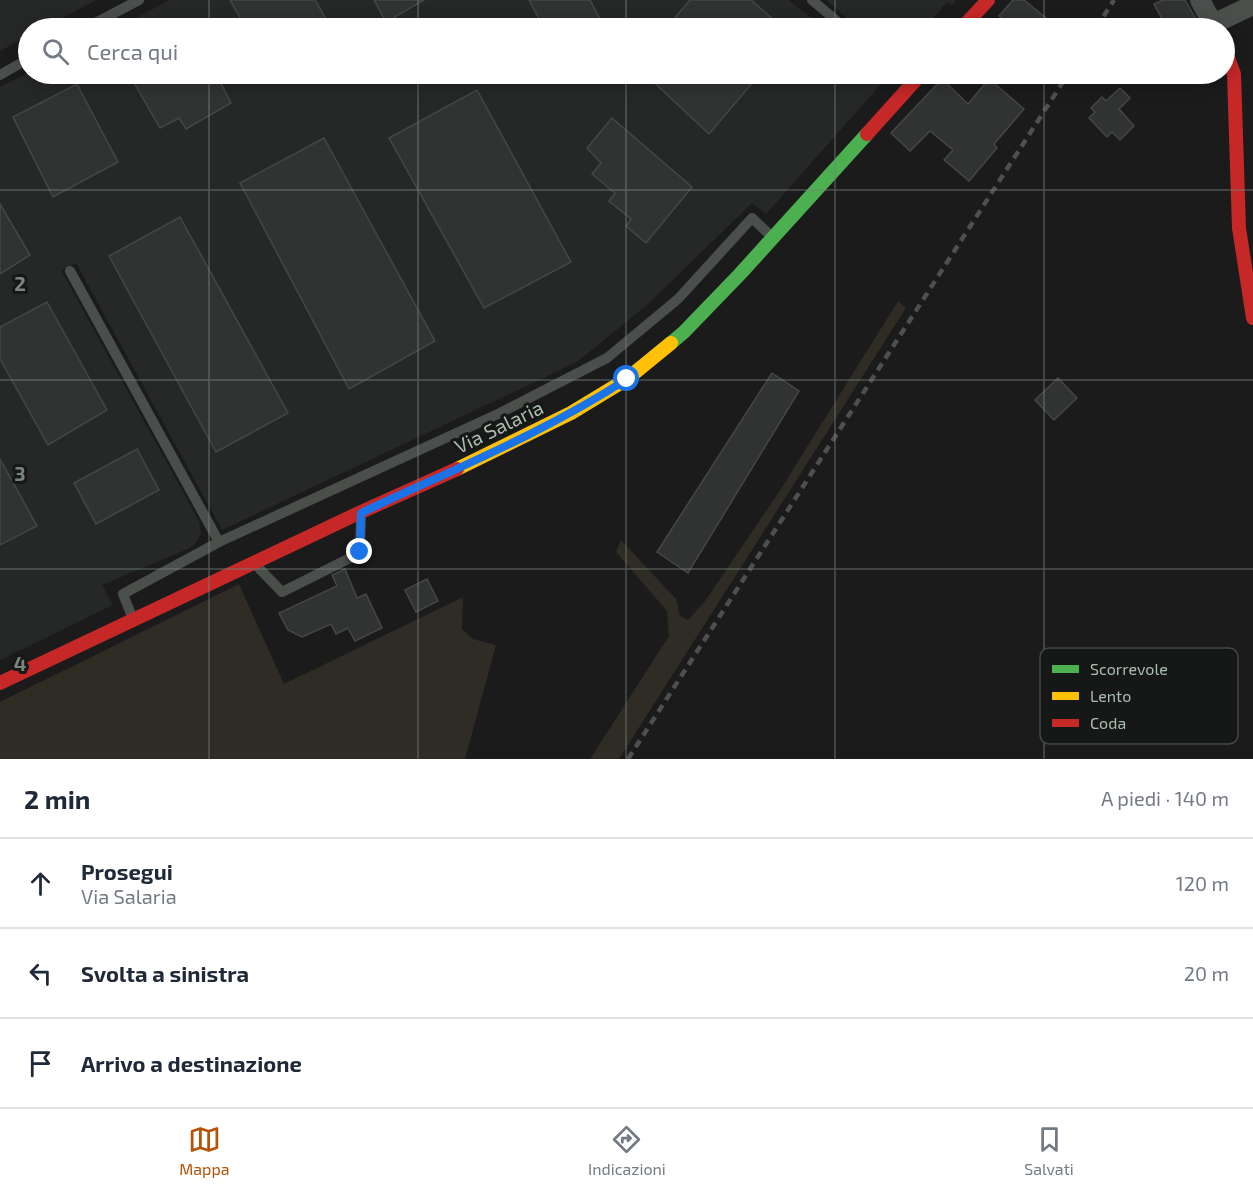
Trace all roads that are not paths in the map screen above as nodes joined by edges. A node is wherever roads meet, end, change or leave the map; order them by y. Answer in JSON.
{"nodes":[{"id":1,"x":139,"y":0,"type":"edge"},
{"id":2,"x":812,"y":0,"type":"edge"},
{"id":3,"x":987,"y":0,"type":"edge"},
{"id":4,"x":1200,"y":0,"type":"edge"},
{"id":5,"x":1253,"y":5,"type":"edge"},
{"id":6,"x":105,"y":18,"type":"edge"},
{"id":7,"x":833,"y":18,"type":"edge"},
{"id":8,"x":971,"y":18,"type":"edge"},
{"id":9,"x":1210,"y":18,"type":"edge"},
{"id":10,"x":1229,"y":18,"type":"edge"},
{"id":11,"x":18,"y":65,"type":"edge"},
{"id":12,"x":0,"y":75,"type":"edge"},
{"id":13,"x":912,"y":84,"type":"edge"},
{"id":14,"x":1234,"y":84,"type":"edge"},
{"id":15,"x":773,"y":237,"type":"junction"},
{"id":16,"x":70,"y":271,"type":"dead end"},
{"id":17,"x":1253,"y":318,"type":"edge"},
{"id":18,"x":361,"y":513,"type":"junction"},
{"id":19,"x":219,"y":542,"type":"junction"},
{"id":20,"x":254,"y":563,"type":"junction"},
{"id":21,"x":133,"y":619,"type":"junction"},
{"id":22,"x":0,"y":683,"type":"edge"}],
"edges":[{"from":1,"to":6,"type":"lane"},
{"from":2,"to":7,"type":"lane"},
{"from":3,"to":8,"type":"main road"},
{"from":4,"to":9,"type":"street"},
{"from":5,"to":10,"type":"street"},
{"from":11,"to":12,"type":"lane"},
{"from":13,"to":15,"type":"main road","name":"Via Salaria"},
{"from":14,"to":17,"type":"main road"},
{"from":15,"to":18,"type":"main road","name":"Via Salaria"},
{"from":15,"to":19,"type":"lane"},
{"from":16,"to":19,"type":"lane"},
{"from":18,"to":20,"type":"main road","name":"Via Salaria"},
{"from":18,"to":20,"type":"lane"},
{"from":19,"to":21,"type":"lane"},
{"from":20,"to":21,"type":"main road","name":"Via Salaria"},
{"from":21,"to":22,"type":"main road","name":"Via Salaria"}]}
